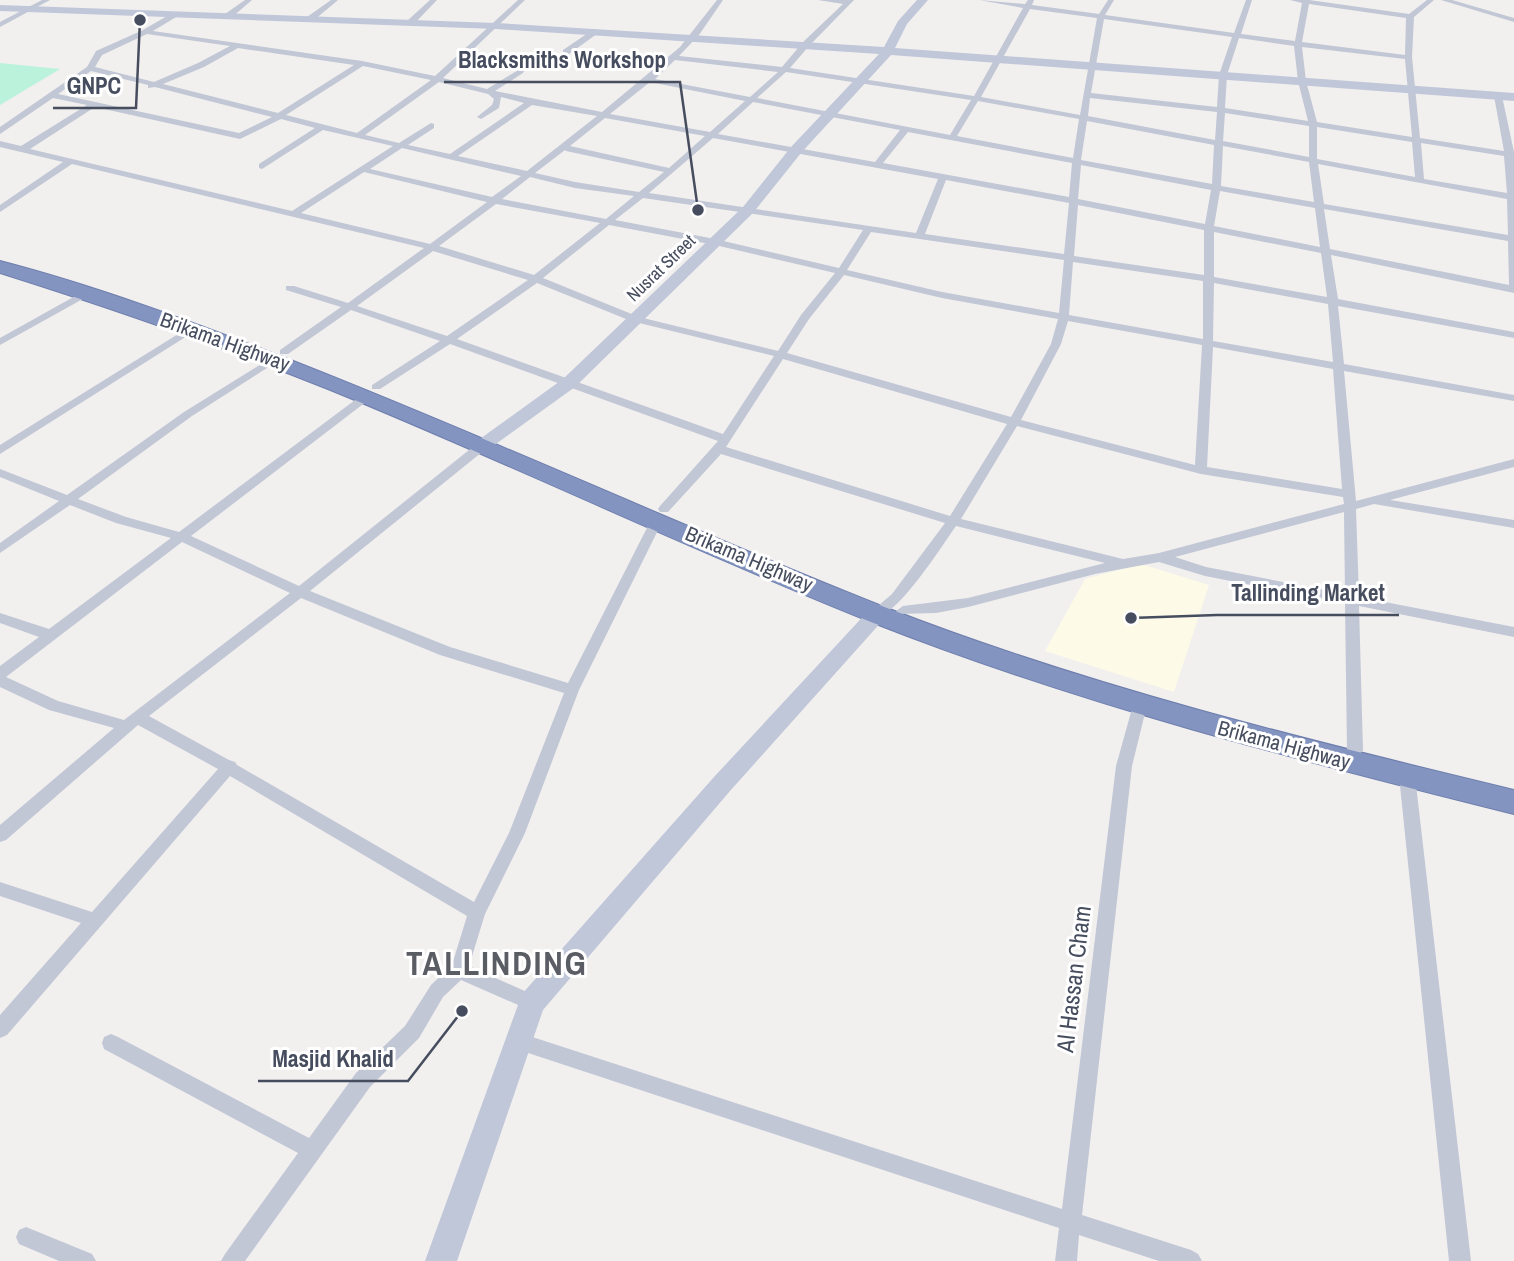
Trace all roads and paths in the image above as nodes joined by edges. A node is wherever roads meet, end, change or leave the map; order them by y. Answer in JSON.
{"nodes":[{"id":1,"x":47,"y":0,"type":"edge"},
{"id":2,"x":249,"y":0,"type":"edge"},
{"id":3,"x":335,"y":0,"type":"edge"},
{"id":4,"x":434,"y":0,"type":"edge"},
{"id":5,"x":522,"y":0,"type":"edge"},
{"id":6,"x":720,"y":0,"type":"edge"},
{"id":7,"x":821,"y":0,"type":"edge"},
{"id":8,"x":923,"y":0,"type":"edge"},
{"id":9,"x":982,"y":0,"type":"edge"},
{"id":10,"x":1111,"y":0,"type":"edge"},
{"id":11,"x":1249,"y":0,"type":"edge"},
{"id":12,"x":1431,"y":0,"type":"edge"},
{"id":13,"x":1444,"y":0,"type":"edge"},
{"id":14,"x":850,"y":1,"type":"edge"},
{"id":15,"x":1301,"y":1,"type":"edge"},
{"id":16,"x":1030,"y":3,"type":"edge"},
{"id":17,"x":0,"y":8,"type":"edge"},
{"id":18,"x":30,"y":9,"type":"junction"},
{"id":19,"x":177,"y":14,"type":"junction"},
{"id":20,"x":229,"y":16,"type":"junction"},
{"id":21,"x":1101,"y":16,"type":"junction"},
{"id":22,"x":1410,"y":16,"type":"junction"},
{"id":23,"x":310,"y":19,"type":"junction"},
{"id":24,"x":1514,"y":20,"type":"edge"},
{"id":25,"x":410,"y":23,"type":"junction"},
{"id":26,"x":0,"y":25,"type":"edge"},
{"id":27,"x":496,"y":26,"type":"junction"},
{"id":28,"x":597,"y":31,"type":"junction"},
{"id":29,"x":146,"y":32,"type":"junction"},
{"id":30,"x":1238,"y":34,"type":"junction"},
{"id":31,"x":695,"y":37,"type":"junction"},
{"id":32,"x":806,"y":44,"type":"junction"},
{"id":33,"x":1298,"y":44,"type":"junction"},
{"id":34,"x":238,"y":45,"type":"junction"},
{"id":35,"x":888,"y":51,"type":"junction"},
{"id":36,"x":566,"y":52,"type":"dead end"},
{"id":37,"x":1406,"y":57,"type":"junction"},
{"id":38,"x":675,"y":58,"type":"junction"},
{"id":39,"x":1000,"y":59,"type":"junction"},
{"id":40,"x":362,"y":63,"type":"junction"},
{"id":41,"x":1091,"y":66,"type":"junction"},
{"id":42,"x":90,"y":68,"type":"junction"},
{"id":43,"x":784,"y":70,"type":"junction"},
{"id":44,"x":520,"y":71,"type":"dead end"},
{"id":45,"x":1223,"y":75,"type":"junction"},
{"id":46,"x":436,"y":80,"type":"junction"},
{"id":47,"x":650,"y":80,"type":"junction"},
{"id":48,"x":861,"y":80,"type":"junction"},
{"id":49,"x":1302,"y":81,"type":"junction"},
{"id":50,"x":150,"y":86,"type":"junction"},
{"id":51,"x":1413,"y":89,"type":"junction"},
{"id":52,"x":489,"y":92,"type":"junction"},
{"id":53,"x":52,"y":95,"type":"junction"},
{"id":54,"x":1088,"y":95,"type":"junction"},
{"id":55,"x":1498,"y":96,"type":"junction"},
{"id":56,"x":1514,"y":97,"type":"edge"},
{"id":57,"x":753,"y":98,"type":"junction"},
{"id":58,"x":974,"y":98,"type":"junction"},
{"id":59,"x":531,"y":102,"type":"junction"},
{"id":60,"x":94,"y":104,"type":"junction"},
{"id":61,"x":1221,"y":110,"type":"junction"},
{"id":62,"x":830,"y":113,"type":"junction"},
{"id":63,"x":603,"y":116,"type":"junction"},
{"id":64,"x":278,"y":117,"type":"junction"},
{"id":65,"x":481,"y":117,"type":"dead end"},
{"id":66,"x":1085,"y":119,"type":"junction"},
{"id":67,"x":1313,"y":123,"type":"junction"},
{"id":68,"x":431,"y":126,"type":"dead end"},
{"id":69,"x":321,"y":127,"type":"junction"},
{"id":70,"x":906,"y":128,"type":"junction"},
{"id":71,"x":0,"y":131,"type":"edge"},
{"id":72,"x":715,"y":134,"type":"junction"},
{"id":73,"x":358,"y":136,"type":"junction"},
{"id":74,"x":953,"y":136,"type":"junction"},
{"id":75,"x":1418,"y":140,"type":"junction"},
{"id":76,"x":1219,"y":143,"type":"junction"},
{"id":77,"x":0,"y":144,"type":"edge"},
{"id":78,"x":399,"y":146,"type":"junction"},
{"id":79,"x":566,"y":148,"type":"junction"},
{"id":80,"x":23,"y":149,"type":"junction"},
{"id":81,"x":796,"y":150,"type":"junction"},
{"id":82,"x":1511,"y":154,"type":"edge"},
{"id":83,"x":451,"y":157,"type":"junction"},
{"id":84,"x":72,"y":160,"type":"junction"},
{"id":85,"x":1077,"y":160,"type":"junction"},
{"id":86,"x":1313,"y":162,"type":"junction"},
{"id":87,"x":877,"y":165,"type":"junction"},
{"id":88,"x":262,"y":166,"type":"dead end"},
{"id":89,"x":361,"y":169,"type":"junction"},
{"id":90,"x":671,"y":171,"type":"junction"},
{"id":91,"x":530,"y":175,"type":"junction"},
{"id":92,"x":942,"y":178,"type":"junction"},
{"id":93,"x":1420,"y":181,"type":"junction"},
{"id":94,"x":1216,"y":188,"type":"junction"},
{"id":95,"x":642,"y":195,"type":"junction"},
{"id":96,"x":1513,"y":197,"type":"edge"},
{"id":97,"x":496,"y":201,"type":"junction"},
{"id":98,"x":1074,"y":201,"type":"junction"},
{"id":99,"x":1317,"y":206,"type":"junction"},
{"id":100,"x":0,"y":209,"type":"edge"},
{"id":101,"x":748,"y":210,"type":"junction"},
{"id":102,"x":295,"y":213,"type":"junction"},
{"id":103,"x":604,"y":222,"type":"junction"},
{"id":104,"x":869,"y":228,"type":"junction"},
{"id":105,"x":1209,"y":230,"type":"junction"},
{"id":106,"x":920,"y":236,"type":"junction"},
{"id":107,"x":1512,"y":239,"type":"edge"},
{"id":108,"x":715,"y":242,"type":"junction"},
{"id":109,"x":434,"y":248,"type":"junction"},
{"id":110,"x":1326,"y":253,"type":"junction"},
{"id":111,"x":1068,"y":257,"type":"junction"},
{"id":112,"x":0,"y":258,"type":"edge"},
{"id":113,"x":0,"y":267,"type":"edge"},
{"id":114,"x":841,"y":272,"type":"junction"},
{"id":115,"x":536,"y":279,"type":"junction"},
{"id":116,"x":1210,"y":279,"type":"junction"},
{"id":117,"x":290,"y":288,"type":"dead end"},
{"id":118,"x":1514,"y":289,"type":"edge"},
{"id":119,"x":86,"y":293,"type":"junction"},
{"id":120,"x":1333,"y":302,"type":"junction"},
{"id":121,"x":350,"y":307,"type":"junction"},
{"id":122,"x":1064,"y":316,"type":"junction"},
{"id":123,"x":635,"y":319,"type":"junction"},
{"id":124,"x":191,"y":329,"type":"junction"},
{"id":125,"x":1514,"y":335,"type":"edge"},
{"id":126,"x":449,"y":340,"type":"junction"},
{"id":127,"x":0,"y":342,"type":"edge"},
{"id":128,"x":1208,"y":342,"type":"junction"},
{"id":129,"x":279,"y":355,"type":"junction"},
{"id":130,"x":781,"y":355,"type":"junction"},
{"id":131,"x":1338,"y":367,"type":"junction"},
{"id":132,"x":569,"y":383,"type":"junction"},
{"id":133,"x":372,"y":391,"type":"junction"},
{"id":134,"x":1514,"y":398,"type":"edge"},
{"id":135,"x":1014,"y":422,"type":"junction"},
{"id":136,"x":488,"y":441,"type":"junction"},
{"id":137,"x":722,"y":444,"type":"junction"},
{"id":138,"x":0,"y":450,"type":"edge"},
{"id":139,"x":1514,"y":463,"type":"edge"},
{"id":140,"x":1201,"y":470,"type":"junction"},
{"id":141,"x":0,"y":473,"type":"edge"},
{"id":142,"x":69,"y":500,"type":"junction"},
{"id":143,"x":1350,"y":500,"type":"junction"},
{"id":144,"x":1374,"y":501,"type":"junction"},
{"id":145,"x":660,"y":515,"type":"junction"},
{"id":146,"x":953,"y":521,"type":"junction"},
{"id":147,"x":1514,"y":524,"type":"edge"},
{"id":148,"x":182,"y":537,"type":"junction"},
{"id":149,"x":0,"y":549,"type":"edge"},
{"id":150,"x":1159,"y":557,"type":"junction"},
{"id":151,"x":1121,"y":563,"type":"junction"},
{"id":152,"x":300,"y":592,"type":"junction"},
{"id":153,"x":1353,"y":599,"type":"junction"},
{"id":154,"x":889,"y":610,"type":"junction"},
{"id":155,"x":0,"y":618,"type":"edge"},
{"id":156,"x":1514,"y":632,"type":"edge"},
{"id":157,"x":50,"y":635,"type":"junction"},
{"id":158,"x":0,"y":674,"type":"edge"},
{"id":159,"x":0,"y":681,"type":"edge"},
{"id":160,"x":572,"y":690,"type":"junction"},
{"id":161,"x":1140,"y":705,"type":"junction"},
{"id":162,"x":132,"y":722,"type":"junction"},
{"id":163,"x":1355,"y":750,"type":"junction"},
{"id":164,"x":230,"y":766,"type":"junction"},
{"id":165,"x":1407,"y":776,"type":"junction"},
{"id":166,"x":1514,"y":788,"type":"edge"},
{"id":167,"x":1514,"y":802,"type":"edge"},
{"id":168,"x":0,"y":835,"type":"edge"},
{"id":169,"x":0,"y":889,"type":"edge"},
{"id":170,"x":477,"y":912,"type":"junction"},
{"id":171,"x":94,"y":920,"type":"junction"},
{"id":172,"x":459,"y":970,"type":"junction"},
{"id":173,"x":532,"y":1003,"type":"junction"},
{"id":174,"x":0,"y":1029,"type":"edge"},
{"id":175,"x":520,"y":1042,"type":"junction"},
{"id":176,"x":111,"y":1043,"type":"dead end"},
{"id":177,"x":312,"y":1150,"type":"junction"},
{"id":178,"x":1071,"y":1221,"type":"junction"},
{"id":179,"x":26,"y":1237,"type":"dead end"},
{"id":180,"x":85,"y":1261,"type":"edge"},
{"id":181,"x":232,"y":1261,"type":"edge"},
{"id":182,"x":441,"y":1261,"type":"edge"},
{"id":183,"x":1066,"y":1261,"type":"edge"},
{"id":184,"x":1191,"y":1261,"type":"edge"},
{"id":185,"x":1460,"y":1261,"type":"edge"}],
"edges":[{"from":1,"to":18,"type":"street"},
{"from":2,"to":20,"type":"street"},
{"from":3,"to":23,"type":"street"},
{"from":4,"to":25,"type":"street"},
{"from":5,"to":27,"type":"street"},
{"from":6,"to":31,"type":"street"},
{"from":7,"to":14,"type":"street"},
{"from":8,"to":35,"type":"street","name":"Nusrat Street"},
{"from":9,"to":16,"type":"street"},
{"from":10,"to":21,"type":"street"},
{"from":11,"to":30,"type":"street"},
{"from":12,"to":22,"type":"street"},
{"from":13,"to":24,"type":"street"},
{"from":14,"to":32,"type":"street"},
{"from":15,"to":22,"type":"street"},
{"from":15,"to":33,"type":"street"},
{"from":16,"to":21,"type":"street"},
{"from":16,"to":39,"type":"street"},
{"from":17,"to":18,"type":"street"},
{"from":18,"to":19,"type":"street"},
{"from":18,"to":26,"type":"street"},
{"from":19,"to":20,"type":"street"},
{"from":19,"to":29,"type":"street"},
{"from":20,"to":23,"type":"street"},
{"from":21,"to":30,"type":"street"},
{"from":21,"to":41,"type":"street"},
{"from":22,"to":37,"type":"street"},
{"from":23,"to":25,"type":"street"},
{"from":25,"to":27,"type":"street"},
{"from":27,"to":28,"type":"street"},
{"from":27,"to":46,"type":"street"},
{"from":28,"to":31,"type":"street"},
{"from":28,"to":36,"type":"street"},
{"from":29,"to":34,"type":"street"},
{"from":29,"to":42,"type":"street"},
{"from":30,"to":33,"type":"street"},
{"from":30,"to":45,"type":"street"},
{"from":31,"to":32,"type":"street"},
{"from":31,"to":38,"type":"street"},
{"from":32,"to":35,"type":"street"},
{"from":32,"to":43,"type":"street"},
{"from":33,"to":37,"type":"street"},
{"from":33,"to":49,"type":"street"},
{"from":34,"to":40,"type":"street"},
{"from":34,"to":50,"type":"street"},
{"from":35,"to":39,"type":"street"},
{"from":35,"to":48,"type":"street","name":"Nusrat Street"},
{"from":37,"to":51,"type":"street"},
{"from":38,"to":43,"type":"street"},
{"from":38,"to":47,"type":"street"},
{"from":39,"to":41,"type":"street"},
{"from":39,"to":58,"type":"street"},
{"from":40,"to":46,"type":"street"},
{"from":40,"to":64,"type":"street"},
{"from":41,"to":45,"type":"street"},
{"from":41,"to":54,"type":"street"},
{"from":42,"to":50,"type":"street"},
{"from":42,"to":53,"type":"street"},
{"from":43,"to":48,"type":"street"},
{"from":43,"to":57,"type":"street"},
{"from":44,"to":52,"type":"street"},
{"from":45,"to":49,"type":"street"},
{"from":45,"to":61,"type":"street"},
{"from":46,"to":52,"type":"street"},
{"from":46,"to":73,"type":"street"},
{"from":47,"to":57,"type":"street"},
{"from":47,"to":63,"type":"street"},
{"from":48,"to":58,"type":"street"},
{"from":48,"to":62,"type":"street","name":"Nusrat Street"},
{"from":49,"to":51,"type":"street"},
{"from":49,"to":67,"type":"street"},
{"from":50,"to":64,"type":"street"},
{"from":51,"to":55,"type":"street"},
{"from":51,"to":75,"type":"street"},
{"from":52,"to":59,"type":"street"},
{"from":52,"to":65,"type":"street"},
{"from":53,"to":60,"type":"street"},
{"from":53,"to":71,"type":"street"},
{"from":54,"to":61,"type":"street"},
{"from":54,"to":66,"type":"street"},
{"from":55,"to":56,"type":"street"},
{"from":55,"to":82,"type":"street"},
{"from":57,"to":62,"type":"street"},
{"from":57,"to":72,"type":"street"},
{"from":58,"to":66,"type":"street"},
{"from":58,"to":74,"type":"street"},
{"from":59,"to":63,"type":"street"},
{"from":59,"to":83,"type":"street"},
{"from":60,"to":64,"type":"street"},
{"from":60,"to":80,"type":"street"},
{"from":61,"to":67,"type":"street"},
{"from":61,"to":76,"type":"street"},
{"from":62,"to":70,"type":"street"},
{"from":62,"to":81,"type":"street","name":"Nusrat Street"},
{"from":63,"to":72,"type":"street"},
{"from":63,"to":79,"type":"street"},
{"from":64,"to":69,"type":"street"},
{"from":66,"to":76,"type":"street"},
{"from":66,"to":85,"type":"street"},
{"from":67,"to":75,"type":"street"},
{"from":67,"to":86,"type":"street"},
{"from":68,"to":78,"type":"street"},
{"from":69,"to":73,"type":"street"},
{"from":69,"to":88,"type":"street"},
{"from":70,"to":74,"type":"street"},
{"from":70,"to":87,"type":"street"},
{"from":72,"to":81,"type":"street"},
{"from":72,"to":90,"type":"street"},
{"from":73,"to":78,"type":"street"},
{"from":74,"to":85,"type":"street"},
{"from":75,"to":82,"type":"street"},
{"from":75,"to":93,"type":"street"},
{"from":76,"to":86,"type":"street"},
{"from":76,"to":94,"type":"street"},
{"from":77,"to":80,"type":"street"},
{"from":78,"to":83,"type":"street"},
{"from":78,"to":89,"type":"street"},
{"from":79,"to":90,"type":"street"},
{"from":79,"to":91,"type":"street"},
{"from":80,"to":84,"type":"street"},
{"from":81,"to":87,"type":"street"},
{"from":81,"to":101,"type":"street","name":"Nusrat Street"},
{"from":82,"to":96,"type":"street"},
{"from":83,"to":91,"type":"street"},
{"from":84,"to":100,"type":"street"},
{"from":84,"to":102,"type":"street"},
{"from":85,"to":94,"type":"street"},
{"from":85,"to":98,"type":"street"},
{"from":86,"to":93,"type":"street"},
{"from":86,"to":99,"type":"street"},
{"from":87,"to":92,"type":"street"},
{"from":89,"to":97,"type":"street"},
{"from":89,"to":102,"type":"street"},
{"from":90,"to":95,"type":"street"},
{"from":91,"to":95,"type":"street"},
{"from":91,"to":97,"type":"street"},
{"from":92,"to":98,"type":"street"},
{"from":92,"to":106,"type":"street"},
{"from":93,"to":96,"type":"street"},
{"from":94,"to":99,"type":"street"},
{"from":94,"to":105,"type":"street"},
{"from":95,"to":101,"type":"street"},
{"from":95,"to":103,"type":"street"},
{"from":96,"to":107,"type":"street"},
{"from":97,"to":103,"type":"street"},
{"from":97,"to":109,"type":"street"},
{"from":98,"to":105,"type":"street"},
{"from":98,"to":111,"type":"street"},
{"from":99,"to":107,"type":"street"},
{"from":99,"to":110,"type":"street"},
{"from":101,"to":104,"type":"street"},
{"from":101,"to":108,"type":"street","name":"Nusrat Street"},
{"from":102,"to":109,"type":"street"},
{"from":103,"to":108,"type":"street"},
{"from":103,"to":115,"type":"street"},
{"from":104,"to":106,"type":"street"},
{"from":104,"to":114,"type":"street"},
{"from":105,"to":110,"type":"street"},
{"from":105,"to":116,"type":"street"},
{"from":106,"to":111,"type":"street"},
{"from":107,"to":118,"type":"street"},
{"from":108,"to":114,"type":"street"},
{"from":108,"to":123,"type":"street","name":"Nusrat Street"},
{"from":109,"to":115,"type":"street"},
{"from":109,"to":121,"type":"street"},
{"from":110,"to":118,"type":"street"},
{"from":110,"to":120,"type":"street"},
{"from":111,"to":116,"type":"street"},
{"from":111,"to":122,"type":"street"},
{"from":112,"to":129,"type":"highway","name":"Brikama Highway"},
{"from":113,"to":119,"type":"highway","name":"Brikama Highway"},
{"from":114,"to":122,"type":"street"},
{"from":114,"to":130,"type":"street"},
{"from":115,"to":123,"type":"street"},
{"from":115,"to":126,"type":"street"},
{"from":116,"to":120,"type":"street"},
{"from":116,"to":128,"type":"street"},
{"from":117,"to":121,"type":"street"},
{"from":119,"to":124,"type":"highway","name":"Brikama Highway"},
{"from":119,"to":127,"type":"street"},
{"from":120,"to":125,"type":"street"},
{"from":120,"to":131,"type":"street"},
{"from":121,"to":126,"type":"street"},
{"from":121,"to":129,"type":"street"},
{"from":122,"to":128,"type":"street"},
{"from":122,"to":135,"type":"street"},
{"from":123,"to":130,"type":"street"},
{"from":123,"to":132,"type":"street","name":"Nusrat Street"},
{"from":124,"to":129,"type":"highway","name":"Brikama Highway"},
{"from":124,"to":138,"type":"street"},
{"from":126,"to":132,"type":"street"},
{"from":126,"to":133,"type":"street"},
{"from":128,"to":131,"type":"street"},
{"from":128,"to":140,"type":"street"},
{"from":129,"to":133,"type":"highway","name":"Brikama Highway"},
{"from":129,"to":142,"type":"street"},
{"from":130,"to":135,"type":"street"},
{"from":130,"to":137,"type":"street"},
{"from":131,"to":134,"type":"street"},
{"from":131,"to":143,"type":"street"},
{"from":132,"to":136,"type":"street","name":"Nusrat Street"},
{"from":132,"to":137,"type":"street"},
{"from":133,"to":136,"type":"highway","name":"Brikama Highway"},
{"from":133,"to":148,"type":"street"},
{"from":135,"to":140,"type":"street"},
{"from":135,"to":146,"type":"street"},
{"from":136,"to":145,"type":"highway","name":"Brikama Highway"},
{"from":136,"to":152,"type":"street"},
{"from":137,"to":145,"type":"street"},
{"from":137,"to":146,"type":"street"},
{"from":139,"to":144,"type":"street"},
{"from":140,"to":143,"type":"street"},
{"from":141,"to":142,"type":"street"},
{"from":142,"to":148,"type":"street"},
{"from":142,"to":149,"type":"street"},
{"from":143,"to":144,"type":"street"},
{"from":143,"to":150,"type":"street"},
{"from":143,"to":153,"type":"street"},
{"from":144,"to":147,"type":"street"},
{"from":145,"to":154,"type":"highway","name":"Brikama Highway"},
{"from":145,"to":160,"type":"street"},
{"from":146,"to":151,"type":"street"},
{"from":146,"to":154,"type":"street"},
{"from":148,"to":152,"type":"street"},
{"from":148,"to":157,"type":"street"},
{"from":150,"to":151,"type":"street"},
{"from":150,"to":153,"type":"street"},
{"from":151,"to":154,"type":"street"},
{"from":152,"to":160,"type":"street"},
{"from":152,"to":162,"type":"street"},
{"from":153,"to":156,"type":"street"},
{"from":153,"to":163,"type":"street"},
{"from":154,"to":161,"type":"highway","name":"Brikama Highway"},
{"from":154,"to":163,"type":"highway","name":"Brikama Highway"},
{"from":154,"to":173,"type":"street"},
{"from":155,"to":157,"type":"street"},
{"from":157,"to":158,"type":"street"},
{"from":159,"to":162,"type":"street"},
{"from":160,"to":170,"type":"street"},
{"from":161,"to":165,"type":"highway","name":"Brikama Highway"},
{"from":161,"to":178,"type":"street","name":"Al Hassan Cham"},
{"from":162,"to":164,"type":"street"},
{"from":162,"to":168,"type":"street"},
{"from":163,"to":166,"type":"highway","name":"Brikama Highway"},
{"from":164,"to":170,"type":"street"},
{"from":164,"to":171,"type":"street"},
{"from":165,"to":167,"type":"highway","name":"Brikama Highway"},
{"from":165,"to":185,"type":"street"},
{"from":169,"to":171,"type":"street"},
{"from":170,"to":172,"type":"street"},
{"from":171,"to":174,"type":"street"},
{"from":172,"to":173,"type":"street"},
{"from":172,"to":177,"type":"street"},
{"from":173,"to":175,"type":"street"},
{"from":175,"to":178,"type":"street"},
{"from":175,"to":182,"type":"street"},
{"from":176,"to":177,"type":"street"},
{"from":177,"to":181,"type":"street"},
{"from":178,"to":183,"type":"street","name":"Al Hassan Cham"},
{"from":178,"to":184,"type":"street"},
{"from":179,"to":180,"type":"street"}]}
